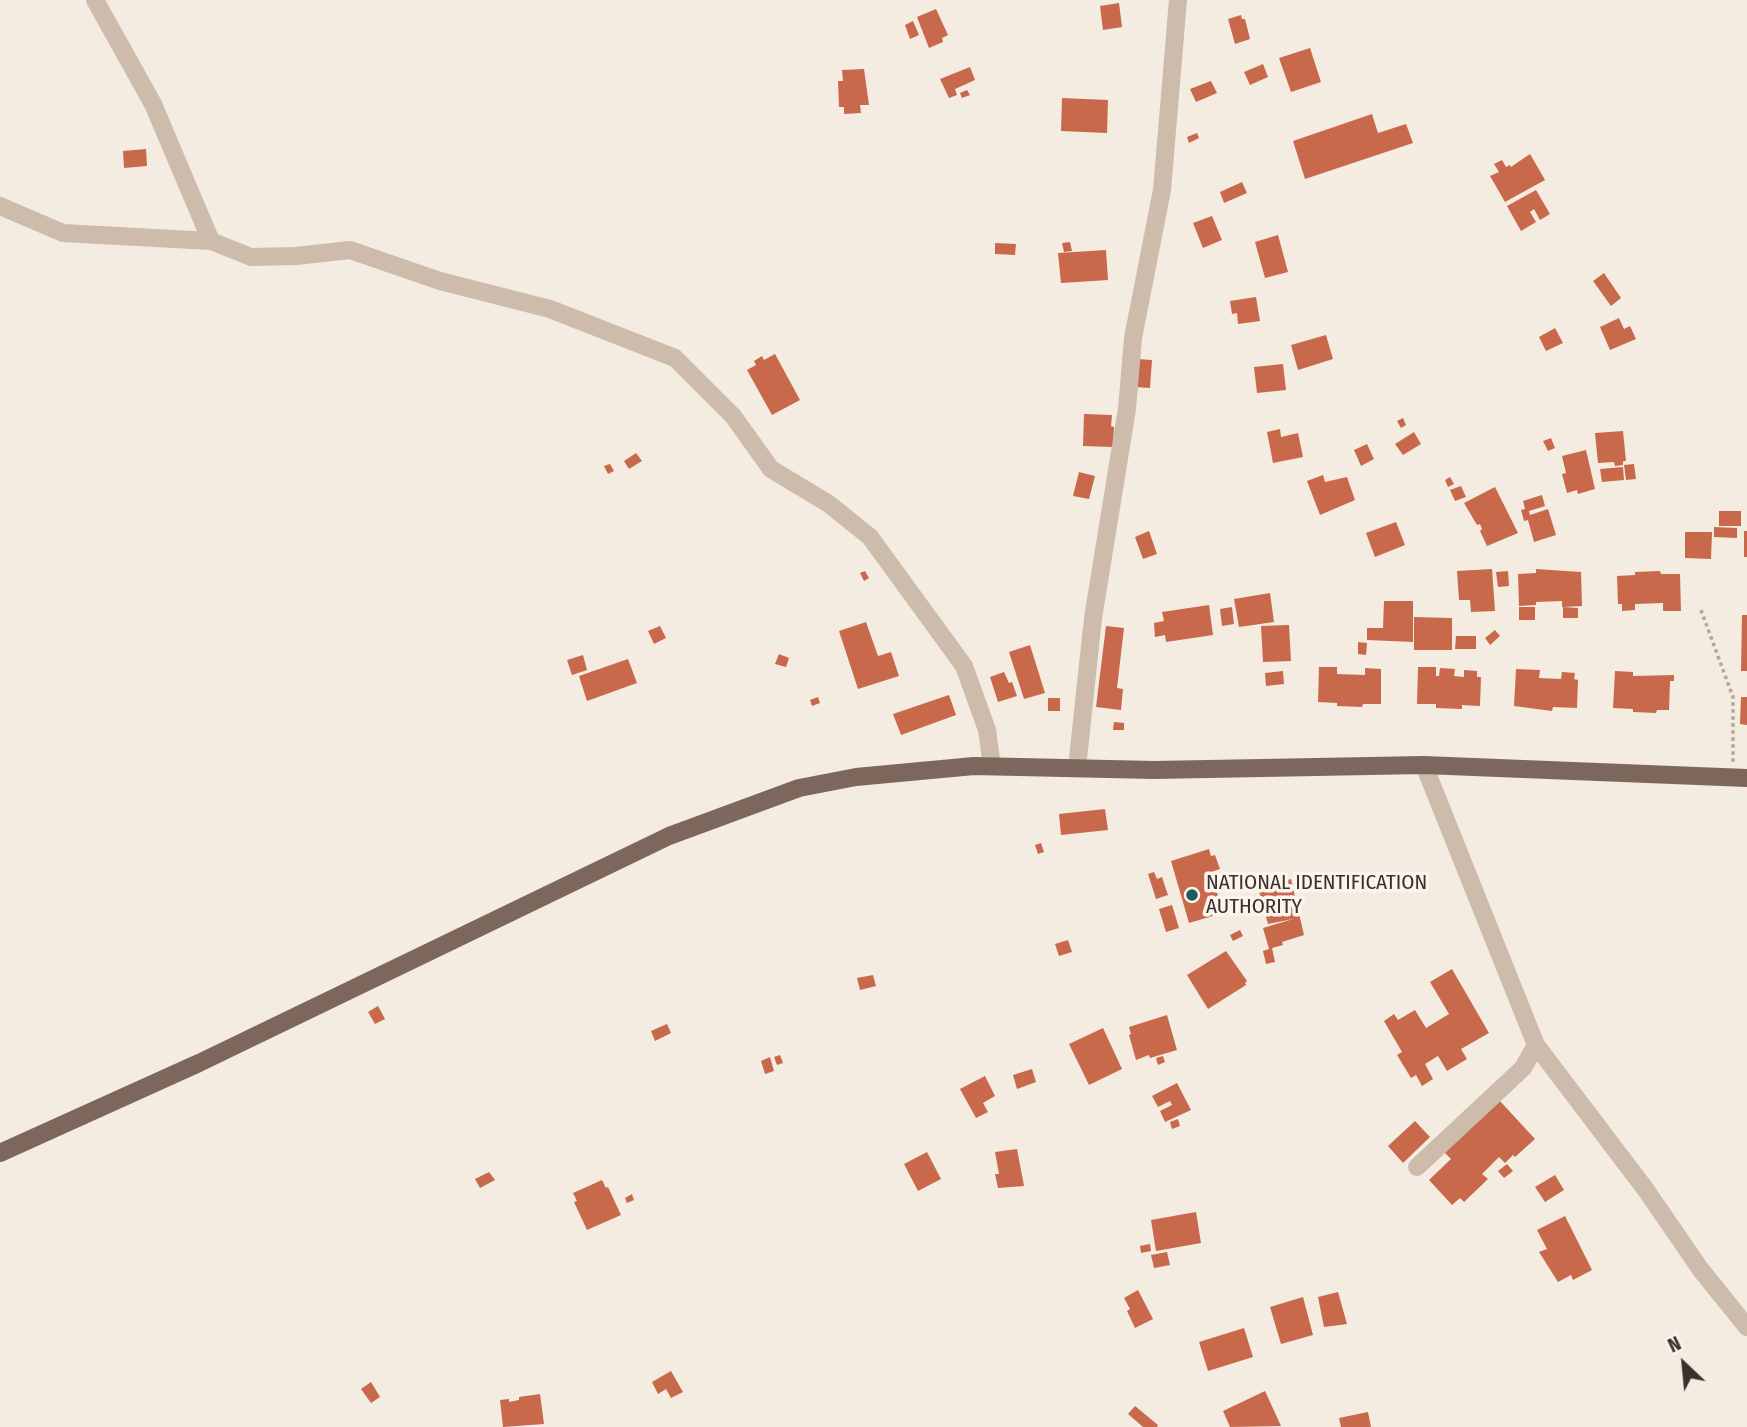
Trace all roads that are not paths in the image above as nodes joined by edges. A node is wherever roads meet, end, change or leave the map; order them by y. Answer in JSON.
{"nodes":[{"id":1,"x":95,"y":0,"type":"edge"},
{"id":2,"x":1178,"y":0,"type":"edge"},
{"id":3,"x":0,"y":206,"type":"edge"},
{"id":4,"x":211,"y":241,"type":"junction"},
{"id":5,"x":1424,"y":765,"type":"junction"},
{"id":6,"x":992,"y":766,"type":"junction"},
{"id":7,"x":1077,"y":768,"type":"junction"},
{"id":8,"x":1740,"y":778,"type":"edge"},
{"id":9,"x":1536,"y":1045,"type":"junction"},
{"id":10,"x":0,"y":1153,"type":"edge"},
{"id":11,"x":1417,"y":1167,"type":"dead end"},
{"id":12,"x":1747,"y":1327,"type":"edge"}],
"edges":[{"from":1,"to":4,"type":"street"},
{"from":2,"to":7,"type":"street"},
{"from":3,"to":4,"type":"street"},
{"from":4,"to":6,"type":"street"},
{"from":5,"to":7,"type":"main road"},
{"from":5,"to":8,"type":"main road"},
{"from":5,"to":9,"type":"street"},
{"from":6,"to":7,"type":"main road"},
{"from":6,"to":10,"type":"main road"},
{"from":9,"to":11,"type":"street"},
{"from":9,"to":12,"type":"street"}]}
